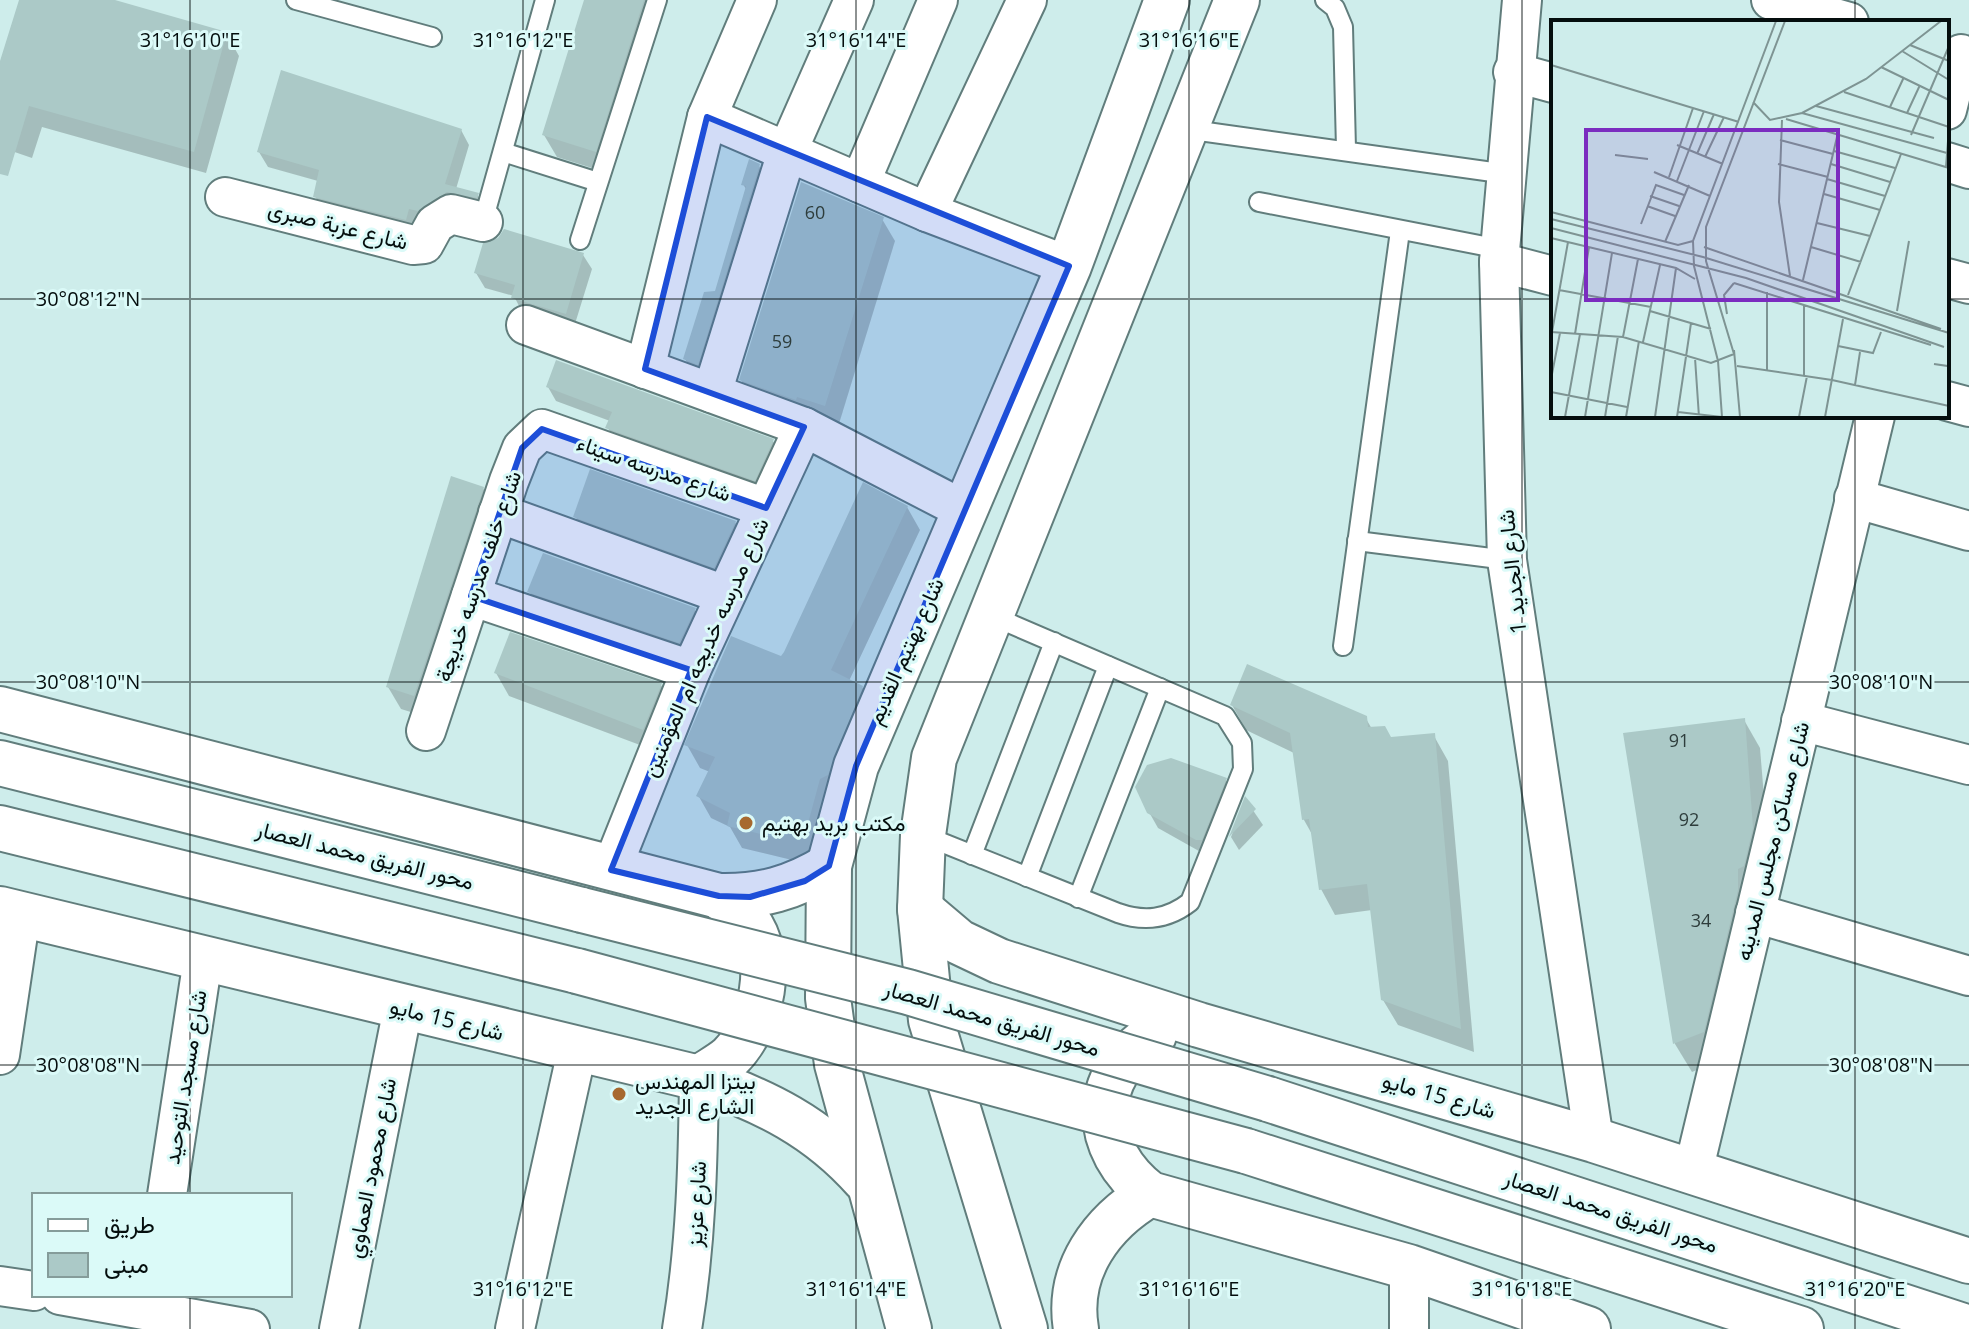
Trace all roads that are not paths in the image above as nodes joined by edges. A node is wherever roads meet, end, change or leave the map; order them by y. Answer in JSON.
{"nodes":[{"id":1,"x":296,"y":0,"type":"edge"},
{"id":2,"x":545,"y":0,"type":"edge"},
{"id":3,"x":657,"y":0,"type":"edge"},
{"id":4,"x":757,"y":0,"type":"edge"},
{"id":5,"x":854,"y":0,"type":"edge"},
{"id":6,"x":938,"y":0,"type":"edge"},
{"id":7,"x":1027,"y":0,"type":"edge"},
{"id":8,"x":1167,"y":0,"type":"edge"},
{"id":9,"x":1237,"y":0,"type":"edge"},
{"id":10,"x":1325,"y":0,"type":"edge"},
{"id":11,"x":1522,"y":0,"type":"edge"},
{"id":12,"x":1771,"y":0,"type":"edge"},
{"id":13,"x":1842,"y":20,"type":"edge"},
{"id":14,"x":432,"y":37,"type":"dead end"},
{"id":15,"x":1959,"y":53,"type":"edge"},
{"id":16,"x":1513,"y":72,"type":"junction"},
{"id":17,"x":1551,"y":82,"type":"edge"},
{"id":18,"x":1949,"y":100,"type":"edge"},
{"id":19,"x":707,"y":117,"type":"junction"},
{"id":20,"x":1185,"y":129,"type":"junction"},
{"id":21,"x":1346,"y":149,"type":"junction"},
{"id":22,"x":503,"y":152,"type":"junction"},
{"id":23,"x":787,"y":152,"type":"junction"},
{"id":24,"x":1949,"y":163,"type":"edge"},
{"id":25,"x":1969,"y":169,"type":"edge"},
{"id":26,"x":1507,"y":174,"type":"junction"},
{"id":27,"x":598,"y":182,"type":"junction"},
{"id":28,"x":860,"y":183,"type":"junction"},
{"id":29,"x":225,"y":197,"type":"dead end"},
{"id":30,"x":1259,"y":202,"type":"dead end"},
{"id":31,"x":927,"y":212,"type":"junction"},
{"id":32,"x":482,"y":228,"type":"joint"},
{"id":33,"x":1400,"y":231,"type":"junction"},
{"id":34,"x":580,"y":240,"type":"dead end"},
{"id":35,"x":1500,"y":256,"type":"junction"},
{"id":36,"x":1069,"y":266,"type":"junction"},
{"id":37,"x":1551,"y":275,"type":"edge"},
{"id":38,"x":1949,"y":279,"type":"edge"},
{"id":39,"x":1969,"y":284,"type":"edge"},
{"id":40,"x":526,"y":325,"type":"dead end"},
{"id":41,"x":645,"y":369,"type":"junction"},
{"id":42,"x":712,"y":393,"type":"junction"},
{"id":43,"x":1949,"y":402,"type":"edge"},
{"id":44,"x":1969,"y":407,"type":"edge"},
{"id":45,"x":1874,"y":418,"type":"edge"},
{"id":46,"x":804,"y":427,"type":"junction"},
{"id":47,"x":542,"y":429,"type":"joint"},
{"id":48,"x":1854,"y":498,"type":"junction"},
{"id":49,"x":766,"y":508,"type":"junction"},
{"id":50,"x":966,"y":511,"type":"junction"},
{"id":51,"x":498,"y":513,"type":"junction"},
{"id":52,"x":1969,"y":531,"type":"edge"},
{"id":53,"x":1357,"y":541,"type":"junction"},
{"id":54,"x":1507,"y":560,"type":"junction"},
{"id":55,"x":725,"y":595,"type":"junction"},
{"id":56,"x":471,"y":596,"type":"junction"},
{"id":57,"x":990,"y":615,"type":"junction"},
{"id":58,"x":1054,"y":642,"type":"junction"},
{"id":59,"x":1343,"y":646,"type":"dead end"},
{"id":60,"x":1108,"y":666,"type":"junction"},
{"id":61,"x":691,"y":670,"type":"junction"},
{"id":62,"x":1160,"y":688,"type":"junction"},
{"id":63,"x":0,"y":709,"type":"edge"},
{"id":64,"x":1801,"y":721,"type":"junction"},
{"id":65,"x":426,"y":731,"type":"dead end"},
{"id":66,"x":0,"y":763,"type":"edge"},
{"id":67,"x":1969,"y":765,"type":"edge"},
{"id":68,"x":0,"y":828,"type":"edge"},
{"id":69,"x":923,"y":835,"type":"junction"},
{"id":70,"x":972,"y":855,"type":"junction"},
{"id":71,"x":829,"y":866,"type":"junction"},
{"id":72,"x":611,"y":870,"type":"junction"},
{"id":73,"x":1027,"y":877,"type":"junction"},
{"id":74,"x":719,"y":896,"type":"junction"},
{"id":75,"x":1078,"y":898,"type":"junction"},
{"id":76,"x":920,"y":909,"type":"junction"},
{"id":77,"x":10,"y":912,"type":"edge"},
{"id":78,"x":1755,"y":913,"type":"junction"},
{"id":79,"x":203,"y":959,"type":"junction"},
{"id":80,"x":1969,"y":976,"type":"edge"},
{"id":81,"x":403,"y":1008,"type":"junction"},
{"id":82,"x":1199,"y":1025,"type":"junction"},
{"id":83,"x":577,"y":1051,"type":"junction"},
{"id":84,"x":0,"y":1055,"type":"edge"},
{"id":85,"x":699,"y":1078,"type":"junction"},
{"id":86,"x":1594,"y":1140,"type":"junction"},
{"id":87,"x":1693,"y":1172,"type":"junction"},
{"id":88,"x":867,"y":1183,"type":"junction"},
{"id":89,"x":167,"y":1193,"type":"edge"},
{"id":90,"x":1150,"y":1194,"type":"junction"},
{"id":91,"x":1969,"y":1261,"type":"edge"},
{"id":92,"x":1409,"y":1267,"type":"junction"},
{"id":93,"x":0,"y":1286,"type":"edge"},
{"id":94,"x":32,"y":1291,"type":"edge"},
{"id":95,"x":71,"y":1297,"type":"edge"},
{"id":96,"x":149,"y":1311,"type":"edge"},
{"id":97,"x":1969,"y":1328,"type":"edge"},
{"id":98,"x":250,"y":1329,"type":"edge"},
{"id":99,"x":339,"y":1329,"type":"edge"},
{"id":100,"x":515,"y":1329,"type":"edge"},
{"id":101,"x":682,"y":1329,"type":"edge"},
{"id":102,"x":909,"y":1329,"type":"edge"},
{"id":103,"x":1025,"y":1329,"type":"edge"},
{"id":104,"x":1076,"y":1329,"type":"edge"},
{"id":105,"x":1409,"y":1329,"type":"edge"},
{"id":106,"x":1588,"y":1329,"type":"edge"},
{"id":107,"x":1801,"y":1329,"type":"edge"}],
"edges":[{"from":1,"to":14,"type":"lane"},
{"from":2,"to":22,"type":"lane"},
{"from":3,"to":27,"type":"lane"},
{"from":4,"to":19,"type":"street"},
{"from":5,"to":23,"type":"street"},
{"from":6,"to":28,"type":"street"},
{"from":7,"to":31,"type":"street"},
{"from":8,"to":36,"type":"main road","name":"شارع بهتيم القديم"},
{"from":9,"to":20,"type":"main road"},
{"from":10,"to":21,"type":"lane"},
{"from":11,"to":16,"type":"street","name":"شارع الجديد 1"},
{"from":12,"to":13,"type":"street"},
{"from":15,"to":18,"type":"street"},
{"from":16,"to":17,"type":"street"},
{"from":16,"to":26,"type":"street","name":"شارع الجديد 1"},
{"from":19,"to":23,"type":"street"},
{"from":19,"to":41,"type":"street"},
{"from":20,"to":21,"type":"lane"},
{"from":20,"to":57,"type":"main road"},
{"from":21,"to":26,"type":"lane"},
{"from":22,"to":27,"type":"lane"},
{"from":22,"to":32,"type":"lane"},
{"from":23,"to":28,"type":"street"},
{"from":23,"to":42,"type":"street"},
{"from":24,"to":25,"type":"street"},
{"from":26,"to":35,"type":"street","name":"شارع الجديد 1"},
{"from":27,"to":34,"type":"lane"},
{"from":28,"to":31,"type":"street"},
{"from":29,"to":32,"type":"street","name":"شارع عزبة صبرى"},
{"from":30,"to":33,"type":"lane"},
{"from":31,"to":36,"type":"street"},
{"from":33,"to":35,"type":"lane"},
{"from":33,"to":53,"type":"lane"},
{"from":35,"to":37,"type":"street"},
{"from":35,"to":54,"type":"street","name":"شارع الجديد 1"},
{"from":36,"to":50,"type":"main road","name":"شارع بهتيم القديم"},
{"from":38,"to":39,"type":"street"},
{"from":40,"to":41,"type":"street"},
{"from":41,"to":42,"type":"street"},
{"from":42,"to":46,"type":"street"},
{"from":43,"to":44,"type":"street"},
{"from":45,"to":48,"type":"street","name":"شارع مساكن مجلس المدينه"},
{"from":46,"to":49,"type":"street","name":"شارع مدرسه خديجه ام المؤمنين"},
{"from":46,"to":50,"type":"street"},
{"from":47,"to":49,"type":"street","name":"شارع مدرسه سيناء"},
{"from":47,"to":51,"type":"street","name":"شارع خلف مدرسه خديجة"},
{"from":48,"to":52,"type":"street"},
{"from":48,"to":64,"type":"street","name":"شارع مساكن مجلس المدينه"},
{"from":49,"to":55,"type":"street","name":"شارع مدرسه خديجه ام المؤمنين"},
{"from":50,"to":71,"type":"main road","name":"شارع بهتيم القديم"},
{"from":51,"to":55,"type":"street"},
{"from":51,"to":56,"type":"street","name":"شارع خلف مدرسه خديجة"},
{"from":53,"to":54,"type":"lane"},
{"from":53,"to":59,"type":"lane"},
{"from":54,"to":86,"type":"street","name":"شارع الجديد 1"},
{"from":55,"to":61,"type":"street","name":"شارع مدرسه خديجه ام المؤمنين"},
{"from":56,"to":61,"type":"street"},
{"from":56,"to":65,"type":"street","name":"شارع خلف مدرسه خديجة"},
{"from":57,"to":58,"type":"lane"},
{"from":57,"to":69,"type":"main road"},
{"from":58,"to":60,"type":"lane"},
{"from":58,"to":70,"type":"lane"},
{"from":60,"to":62,"type":"lane"},
{"from":60,"to":73,"type":"lane"},
{"from":61,"to":72,"type":"street","name":"شارع مدرسه خديجه ام المؤمنين"},
{"from":62,"to":75,"type":"lane"},
{"from":62,"to":75,"type":"lane"},
{"from":63,"to":72,"type":"main road"},
{"from":64,"to":67,"type":"street"},
{"from":64,"to":78,"type":"street","name":"شارع مساكن مجلس المدينه"},
{"from":66,"to":97,"type":"main road","name":"محور الفريق محمد العصار","bridge":true},
{"from":68,"to":107,"type":"main road","bridge":true},
{"from":69,"to":70,"type":"lane"},
{"from":69,"to":76,"type":"main road"},
{"from":70,"to":73,"type":"lane"},
{"from":71,"to":74,"type":"main road"},
{"from":71,"to":88,"type":"main road","name":"شارع بهتيم القديم"},
{"from":72,"to":74,"type":"main road"},
{"from":73,"to":75,"type":"lane"},
{"from":74,"to":85,"type":"main road"},
{"from":76,"to":82,"type":"main road","name":"شارع 15 مايو"},
{"from":76,"to":103,"type":"main road"},
{"from":77,"to":79,"type":"main road","name":"شارع 15 مايو"},
{"from":77,"to":84,"type":"street"},
{"from":78,"to":80,"type":"street"},
{"from":78,"to":87,"type":"street","name":"شارع مساكن مجلس المدينه"},
{"from":79,"to":81,"type":"main road","name":"شارع 15 مايو"},
{"from":79,"to":89,"type":"street","name":"شارع مسجد التوحيد"},
{"from":81,"to":83,"type":"main road","name":"شارع 15 مايو"},
{"from":81,"to":99,"type":"street","name":"شارع محمود العماوي"},
{"from":82,"to":86,"type":"main road","name":"شارع 15 مايو"},
{"from":82,"to":90,"type":"main road"},
{"from":83,"to":85,"type":"main road","name":"شارع 15 مايو"},
{"from":83,"to":100,"type":"street"},
{"from":85,"to":88,"type":"main road","name":"شارع 15 مايو"},
{"from":85,"to":101,"type":"street","name":"شارع عزيز"},
{"from":86,"to":87,"type":"main road","name":"شارع 15 مايو"},
{"from":87,"to":91,"type":"main road","name":"شارع 15 مايو"},
{"from":88,"to":102,"type":"main road","name":"شارع بهتيم القديم"},
{"from":90,"to":92,"type":"main road"},
{"from":90,"to":104,"type":"main road"},
{"from":92,"to":105,"type":"street"},
{"from":92,"to":106,"type":"main road"},
{"from":93,"to":94,"type":"street"},
{"from":95,"to":96,"type":"street"},
{"from":96,"to":98,"type":"street"}]}
